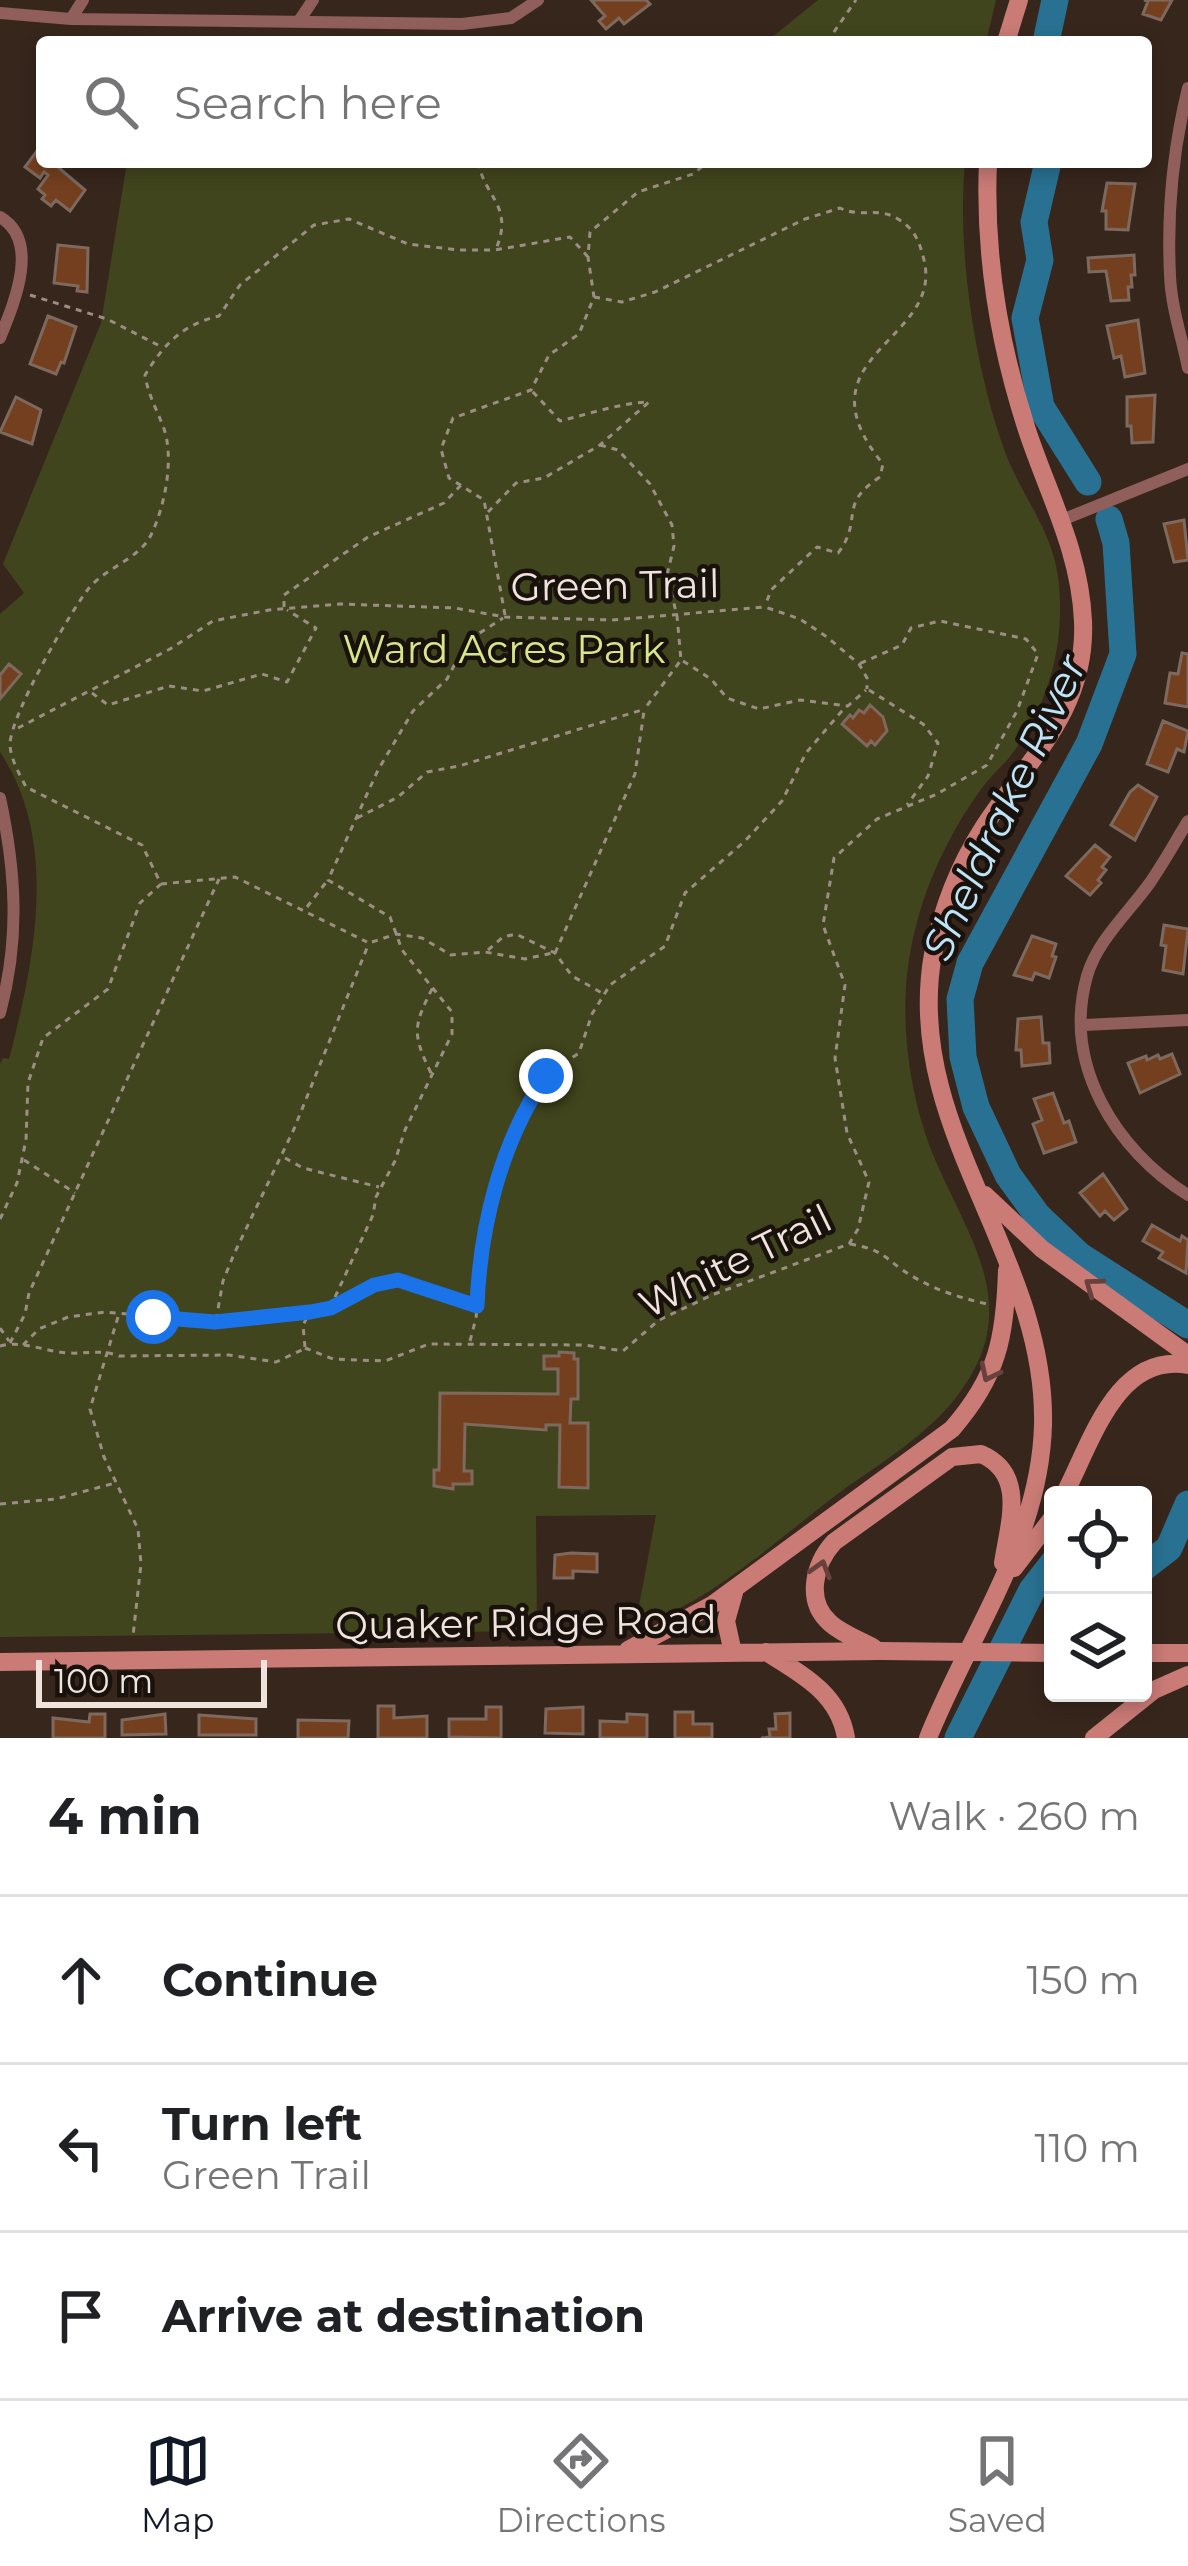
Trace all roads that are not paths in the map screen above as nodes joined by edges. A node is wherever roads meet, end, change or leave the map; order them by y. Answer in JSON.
{"nodes":[{"id":1,"x":83,"y":0,"type":"edge"},
{"id":2,"x":313,"y":0,"type":"edge"},
{"id":3,"x":538,"y":0,"type":"edge"},
{"id":4,"x":1018,"y":0,"type":"edge"},
{"id":5,"x":0,"y":13,"type":"edge"},
{"id":6,"x":70,"y":19,"type":"junction"},
{"id":7,"x":299,"y":22,"type":"junction"},
{"id":8,"x":1008,"y":36,"type":"edge"},
{"id":9,"x":1188,"y":88,"type":"edge"},
{"id":10,"x":988,"y":168,"type":"edge"},
{"id":11,"x":0,"y":217,"type":"edge"},
{"id":12,"x":0,"y":338,"type":"edge"},
{"id":13,"x":1188,"y":368,"type":"edge"},
{"id":14,"x":1188,"y":469,"type":"edge"},
{"id":15,"x":1062,"y":520,"type":"junction"},
{"id":16,"x":0,"y":797,"type":"edge"},
{"id":17,"x":1188,"y":821,"type":"edge"},
{"id":18,"x":0,"y":1013,"type":"edge"},
{"id":19,"x":1188,"y":1020,"type":"edge"},
{"id":20,"x":1084,"y":1024,"type":"junction"},
{"id":21,"x":977,"y":1187,"type":"junction"},
{"id":22,"x":1188,"y":1196,"type":"edge"},
{"id":23,"x":1008,"y":1259,"type":"junction"},
{"id":24,"x":1188,"y":1355,"type":"edge"},
{"id":25,"x":1188,"y":1365,"type":"edge"},
{"id":26,"x":1069,"y":1486,"type":"edge"},
{"id":27,"x":1044,"y":1528,"type":"edge"},
{"id":28,"x":999,"y":1586,"type":"junction"},
{"id":29,"x":735,"y":1588,"type":"junction"},
{"id":30,"x":880,"y":1651,"type":"junction"},
{"id":31,"x":766,"y":1652,"type":"junction"},
{"id":32,"x":621,"y":1653,"type":"junction"},
{"id":33,"x":733,"y":1653,"type":"junction"},
{"id":34,"x":1044,"y":1653,"type":"edge"},
{"id":35,"x":1152,"y":1653,"type":"edge"},
{"id":36,"x":1188,"y":1653,"type":"edge"},
{"id":37,"x":0,"y":1662,"type":"edge"},
{"id":38,"x":1188,"y":1675,"type":"edge"},
{"id":39,"x":944,"y":1699,"type":"junction"},
{"id":40,"x":846,"y":1738,"type":"edge"},
{"id":41,"x":917,"y":1738,"type":"edge"},
{"id":42,"x":928,"y":1738,"type":"edge"},
{"id":43,"x":1094,"y":1738,"type":"edge"}],
"edges":[{"from":1,"to":6,"type":"street"},
{"from":2,"to":7,"type":"street"},
{"from":3,"to":7,"type":"street"},
{"from":4,"to":8,"type":"street"},
{"from":5,"to":6,"type":"street"},
{"from":6,"to":7,"type":"street"},
{"from":9,"to":13,"type":"street"},
{"from":10,"to":15,"type":"street"},
{"from":11,"to":12,"type":"street"},
{"from":14,"to":15,"type":"street"},
{"from":15,"to":21,"type":"street"},
{"from":16,"to":18,"type":"street"},
{"from":17,"to":20,"type":"street"},
{"from":19,"to":20,"type":"street"},
{"from":20,"to":22,"type":"street"},
{"from":21,"to":23,"type":"street"},
{"from":24,"to":21,"type":"street","one_way":true},
{"from":23,"to":28,"type":"street"},
{"from":23,"to":29,"type":"street","one_way":true},
{"from":25,"to":26,"type":"street"},
{"from":27,"to":28,"type":"street"},
{"from":30,"to":28,"type":"street","one_way":true},
{"from":28,"to":39,"type":"street"},
{"from":29,"to":32,"type":"street"},
{"from":29,"to":33,"type":"street"},
{"from":30,"to":31,"type":"street","name":"Quaker Ridge Road"},
{"from":30,"to":34,"type":"street","name":"Quaker Ridge Road","bridge":true},
{"from":31,"to":33,"type":"street","name":"Quaker Ridge Road"},
{"from":31,"to":40,"type":"street"},
{"from":32,"to":33,"type":"street","name":"Quaker Ridge Road"},
{"from":32,"to":37,"type":"street","name":"Quaker Ridge Road"},
{"from":35,"to":36,"type":"street"},
{"from":38,"to":43,"type":"street"},
{"from":39,"to":41,"type":"street"},
{"from":39,"to":42,"type":"street"}]}
